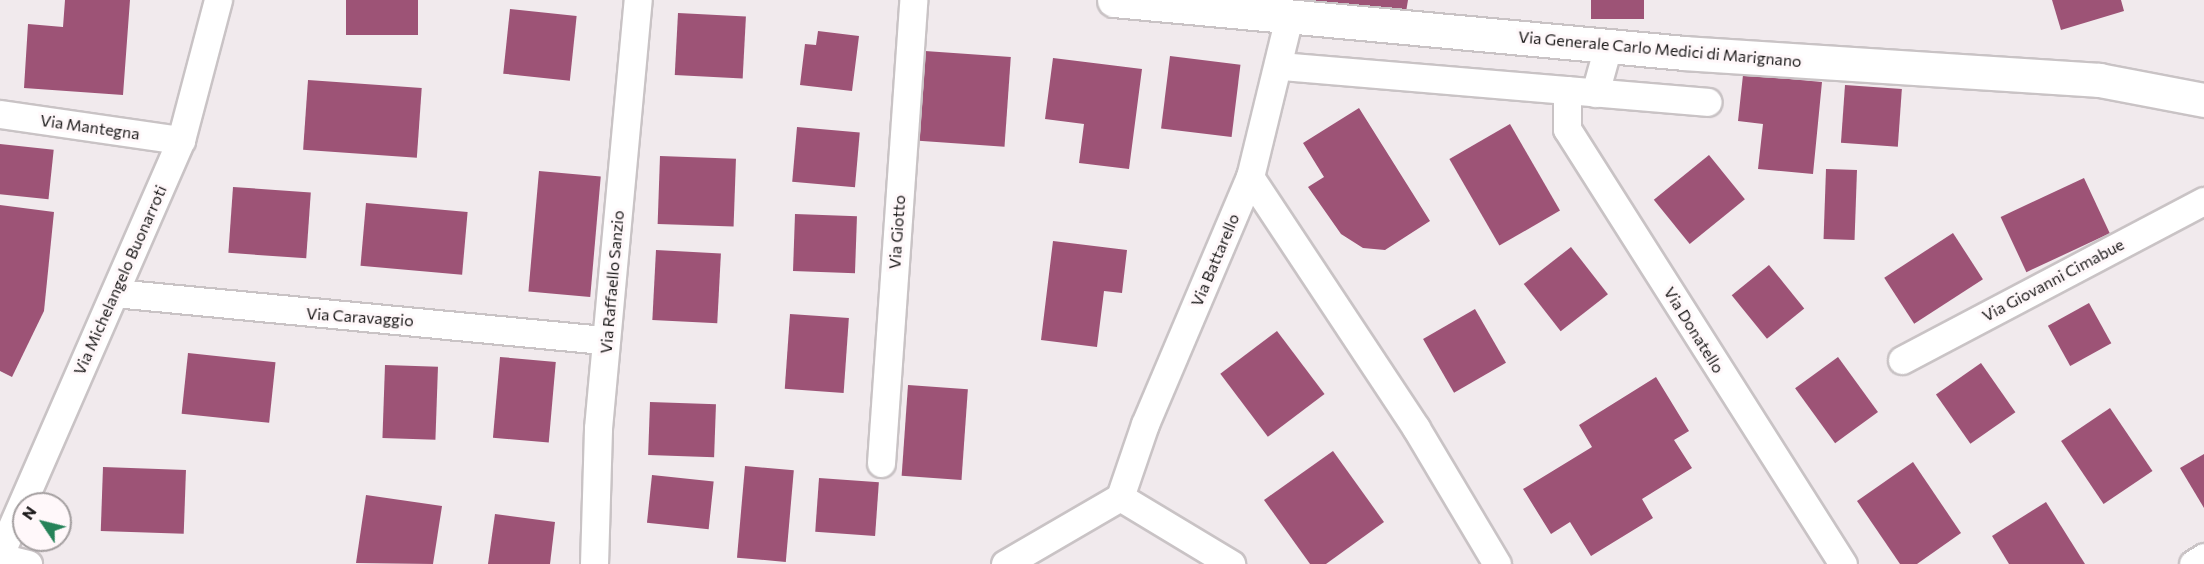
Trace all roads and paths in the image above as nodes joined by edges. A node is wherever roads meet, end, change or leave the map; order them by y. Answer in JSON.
{"nodes":[{"id":1,"x":218,"y":0,"type":"edge"},
{"id":2,"x":638,"y":0,"type":"edge"},
{"id":3,"x":913,"y":0,"type":"edge"},
{"id":4,"x":1114,"y":0,"type":"edge"},
{"id":5,"x":1289,"y":17,"type":"junction"},
{"id":6,"x":1608,"y":46,"type":"junction"},
{"id":7,"x":1281,"y":66,"type":"junction"},
{"id":8,"x":1567,"y":90,"type":"junction"},
{"id":9,"x":1594,"y":93,"type":"junction"},
{"id":10,"x":2204,"y":100,"type":"edge"},
{"id":11,"x":1707,"y":102,"type":"dead end"},
{"id":12,"x":0,"y":114,"type":"edge"},
{"id":13,"x":181,"y":140,"type":"junction"},
{"id":14,"x":1250,"y":177,"type":"junction"},
{"id":15,"x":2204,"y":201,"type":"edge"},
{"id":16,"x":115,"y":293,"type":"junction"},
{"id":17,"x":606,"y":340,"type":"junction"},
{"id":18,"x":1902,"y":360,"type":"dead end"},
{"id":19,"x":881,"y":464,"type":"dead end"},
{"id":20,"x":1120,"y":497,"type":"junction"},
{"id":21,"x":0,"y":555,"type":"edge"},
{"id":22,"x":2204,"y":557,"type":"edge"},
{"id":23,"x":28,"y":564,"type":"edge"},
{"id":24,"x":594,"y":564,"type":"edge"},
{"id":25,"x":1005,"y":564,"type":"edge"},
{"id":26,"x":1231,"y":564,"type":"edge"},
{"id":27,"x":1497,"y":564,"type":"edge"},
{"id":28,"x":1843,"y":564,"type":"edge"},
{"id":29,"x":2193,"y":564,"type":"edge"}],
"edges":[{"from":1,"to":13,"type":"street","name":"Via Michelangelo Buonarroti"},
{"from":2,"to":17,"type":"street","name":"Via Raffaello Sanzio"},
{"from":3,"to":19,"type":"street","name":"Via Giotto"},
{"from":4,"to":5,"type":"street","name":"Via Generale Carlo Medici di Marignano"},
{"from":5,"to":6,"type":"street","name":"Via Generale Carlo Medici di Marignano"},
{"from":5,"to":7,"type":"street","name":"Via Battarello"},
{"from":6,"to":9,"type":"street"},
{"from":6,"to":10,"type":"street","name":"Via Generale Carlo Medici di Marignano"},
{"from":7,"to":8,"type":"street"},
{"from":7,"to":14,"type":"street","name":"Via Battarello"},
{"from":8,"to":9,"type":"street"},
{"from":8,"to":28,"type":"street","name":"Via Donatello"},
{"from":9,"to":11,"type":"street"},
{"from":12,"to":13,"type":"street","name":"Via Mantegna"},
{"from":13,"to":16,"type":"street","name":"Via Michelangelo Buonarroti"},
{"from":14,"to":20,"type":"street","name":"Via Battarello"},
{"from":14,"to":27,"type":"street"},
{"from":15,"to":18,"type":"street","name":"Via Giovanni Cimabue"},
{"from":16,"to":17,"type":"street","name":"Via Caravaggio"},
{"from":16,"to":21,"type":"street","name":"Via Michelangelo Buonarroti"},
{"from":17,"to":24,"type":"street","name":"Via Raffaello Sanzio"},
{"from":20,"to":25,"type":"street"},
{"from":20,"to":26,"type":"street"},
{"from":21,"to":23,"type":"street"},
{"from":22,"to":29,"type":"street"}]}
